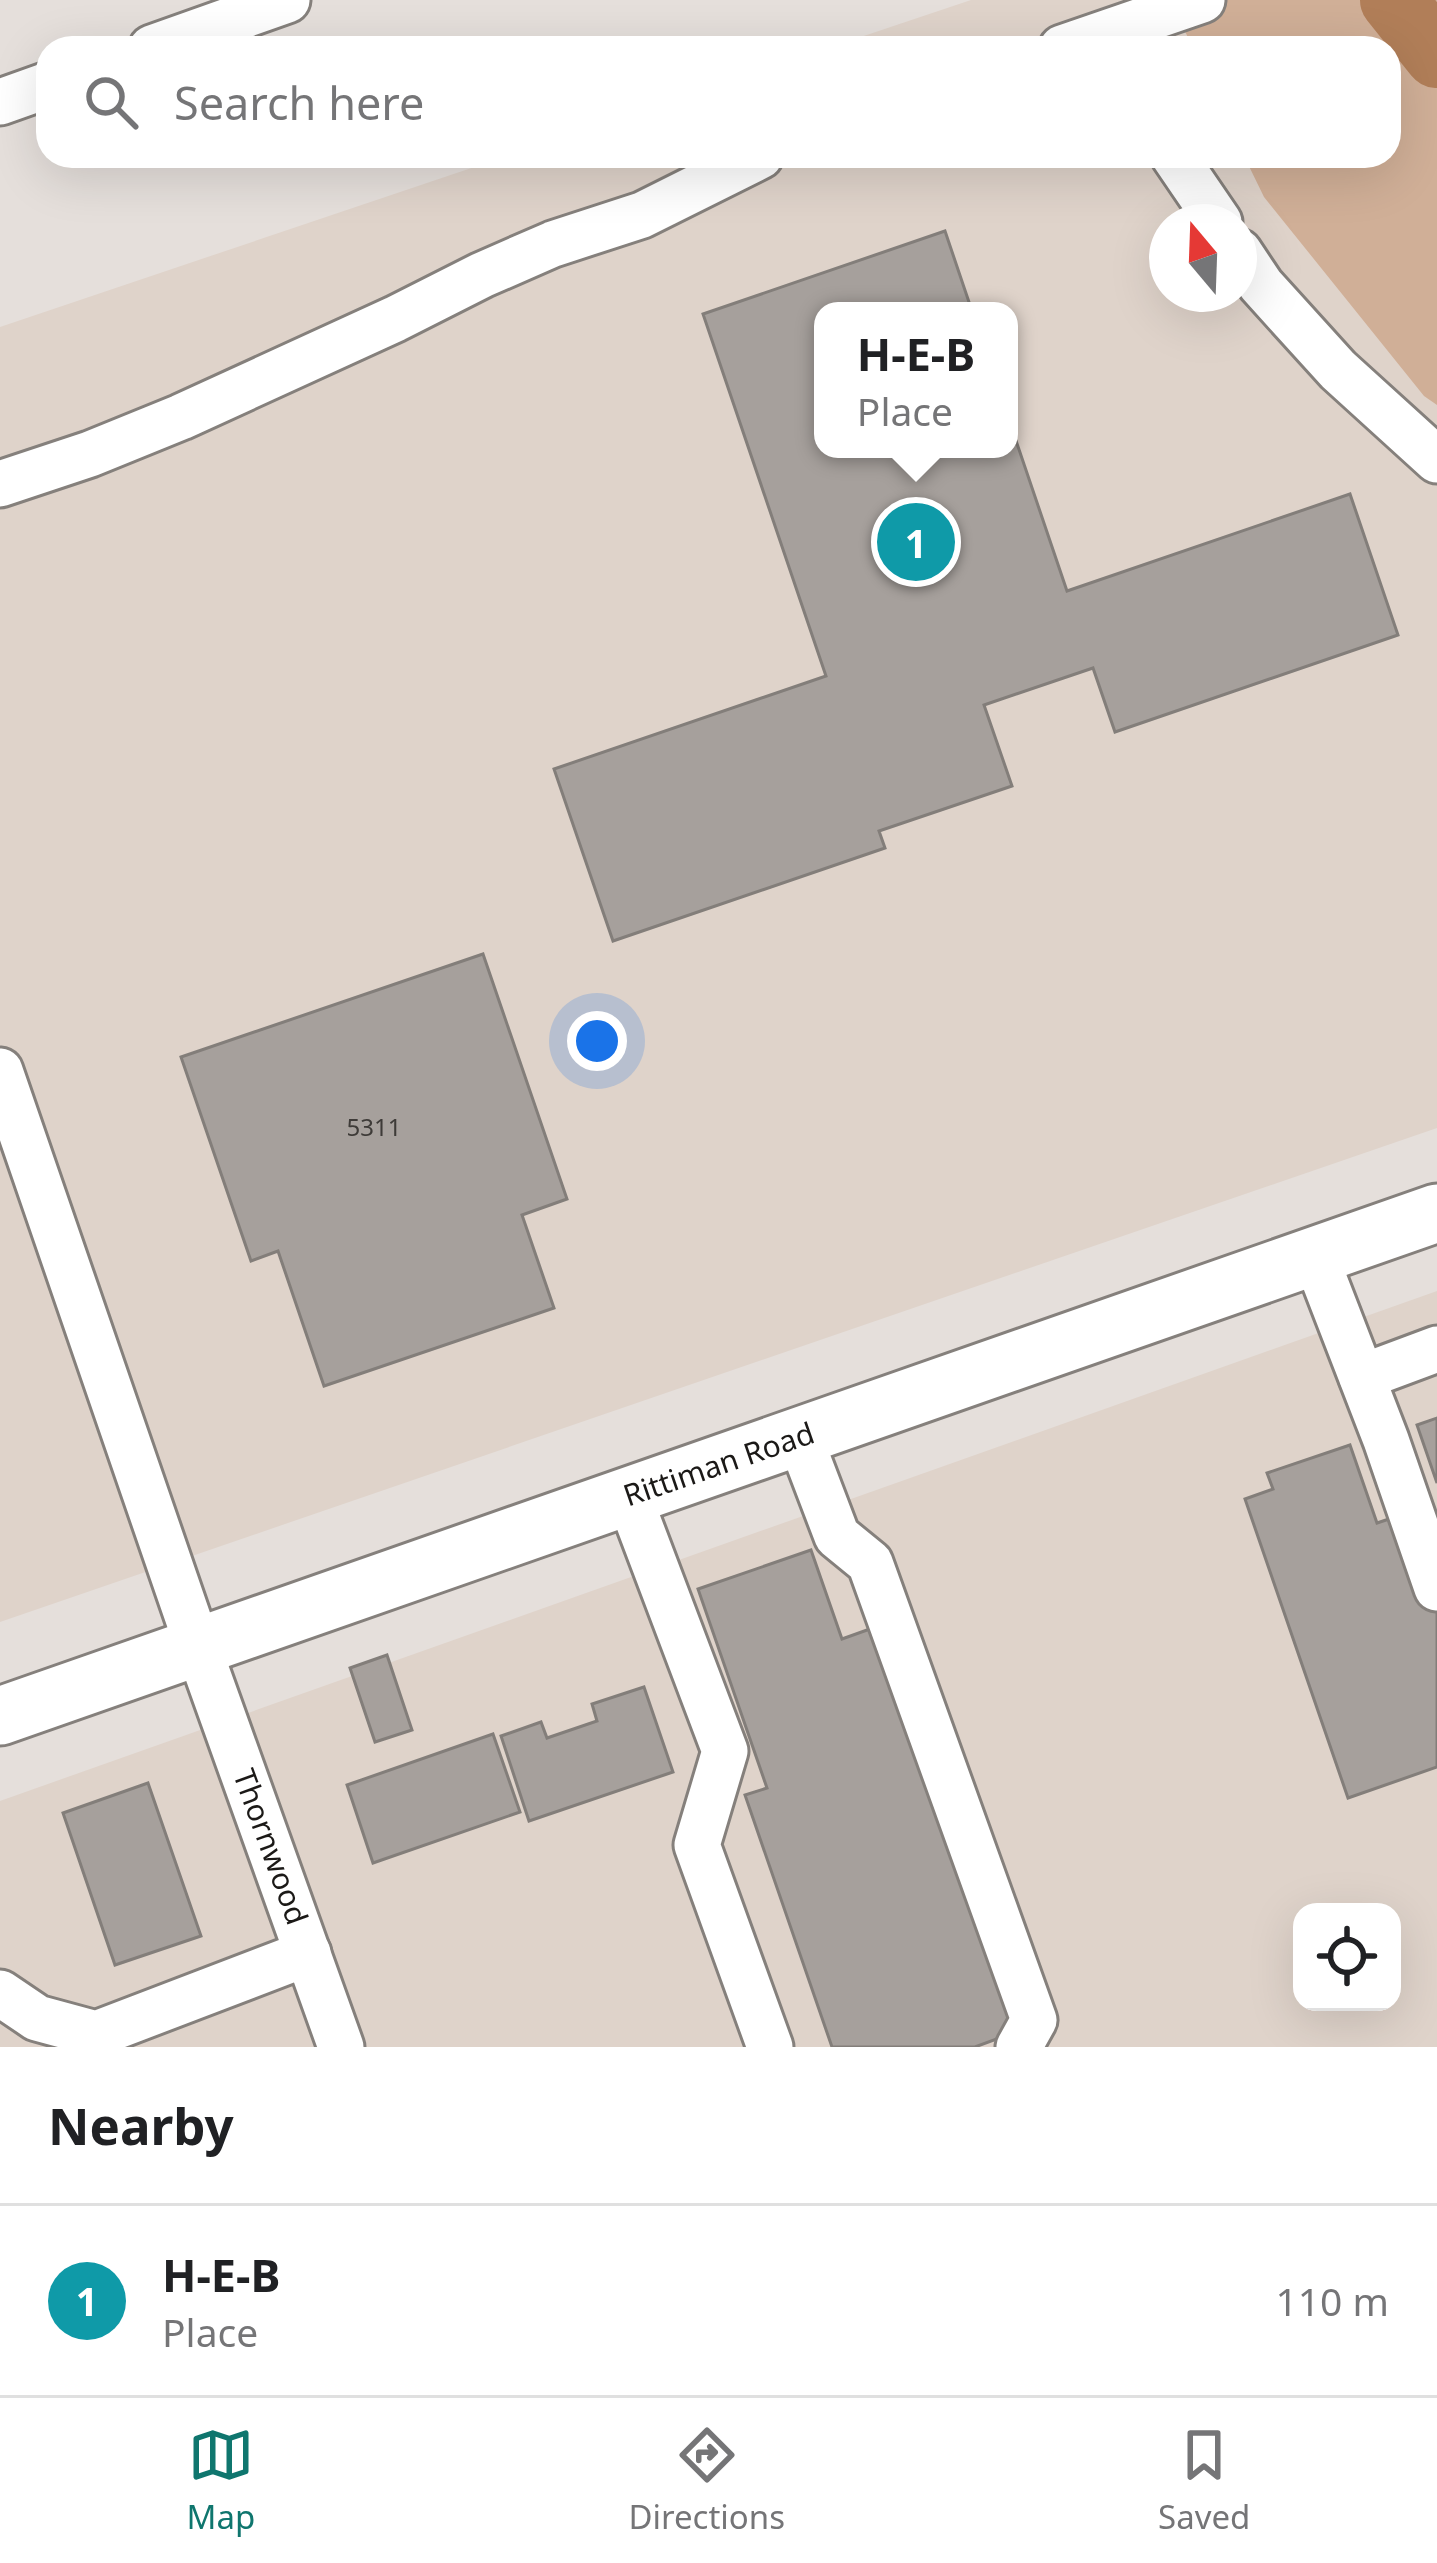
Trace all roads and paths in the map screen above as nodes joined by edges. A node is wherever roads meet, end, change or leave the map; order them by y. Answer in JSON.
{"nodes":[{"id":1,"x":287,"y":0,"type":"edge"},
{"id":2,"x":1202,"y":0,"type":"edge"},
{"id":3,"x":186,"y":36,"type":"edge"},
{"id":4,"x":1097,"y":36,"type":"edge"},
{"id":5,"x":36,"y":89,"type":"edge"},
{"id":6,"x":0,"y":102,"type":"edge"},
{"id":7,"x":736,"y":168,"type":"edge"},
{"id":8,"x":1182,"y":168,"type":"edge"},
{"id":9,"x":1207,"y":204,"type":"edge"},
{"id":10,"x":1257,"y":279,"type":"edge"},
{"id":11,"x":1437,"y":460,"type":"edge"},
{"id":12,"x":0,"y":484,"type":"edge"},
{"id":13,"x":0,"y":1071,"type":"edge"},
{"id":14,"x":1437,"y":1213,"type":"edge"},
{"id":15,"x":1315,"y":1256,"type":"junction"},
{"id":16,"x":1437,"y":1349,"type":"edge"},
{"id":17,"x":1362,"y":1377,"type":"junction"},
{"id":18,"x":799,"y":1436,"type":"junction"},
{"id":19,"x":628,"y":1497,"type":"junction"},
{"id":20,"x":1437,"y":1588,"type":"edge"},
{"id":21,"x":198,"y":1647,"type":"junction"},
{"id":22,"x":0,"y":1716,"type":"edge"},
{"id":23,"x":308,"y":1953,"type":"junction"},
{"id":24,"x":0,"y":1994,"type":"edge"},
{"id":25,"x":341,"y":2047,"type":"edge"},
{"id":26,"x":770,"y":2047,"type":"edge"},
{"id":27,"x":1019,"y":2047,"type":"edge"}],
"edges":[{"from":1,"to":3,"type":"street"},
{"from":2,"to":4,"type":"street"},
{"from":5,"to":6,"type":"street"},
{"from":7,"to":12,"type":"street"},
{"from":8,"to":9,"type":"street"},
{"from":10,"to":11,"type":"street"},
{"from":13,"to":21,"type":"street","name":"Thornwood"},
{"from":14,"to":15,"type":"main road","name":"Rittiman Road"},
{"from":15,"to":17,"type":"street"},
{"from":15,"to":18,"type":"main road","name":"Rittiman Road"},
{"from":16,"to":17,"type":"street"},
{"from":17,"to":20,"type":"street"},
{"from":18,"to":19,"type":"main road","name":"Rittiman Road"},
{"from":18,"to":27,"type":"street"},
{"from":19,"to":21,"type":"main road","name":"Rittiman Road"},
{"from":19,"to":26,"type":"street"},
{"from":21,"to":22,"type":"main road","name":"Rittiman Road"},
{"from":21,"to":23,"type":"street","name":"Thornwood"},
{"from":23,"to":24,"type":"street"},
{"from":23,"to":25,"type":"street","name":"Thornwood"}]}
